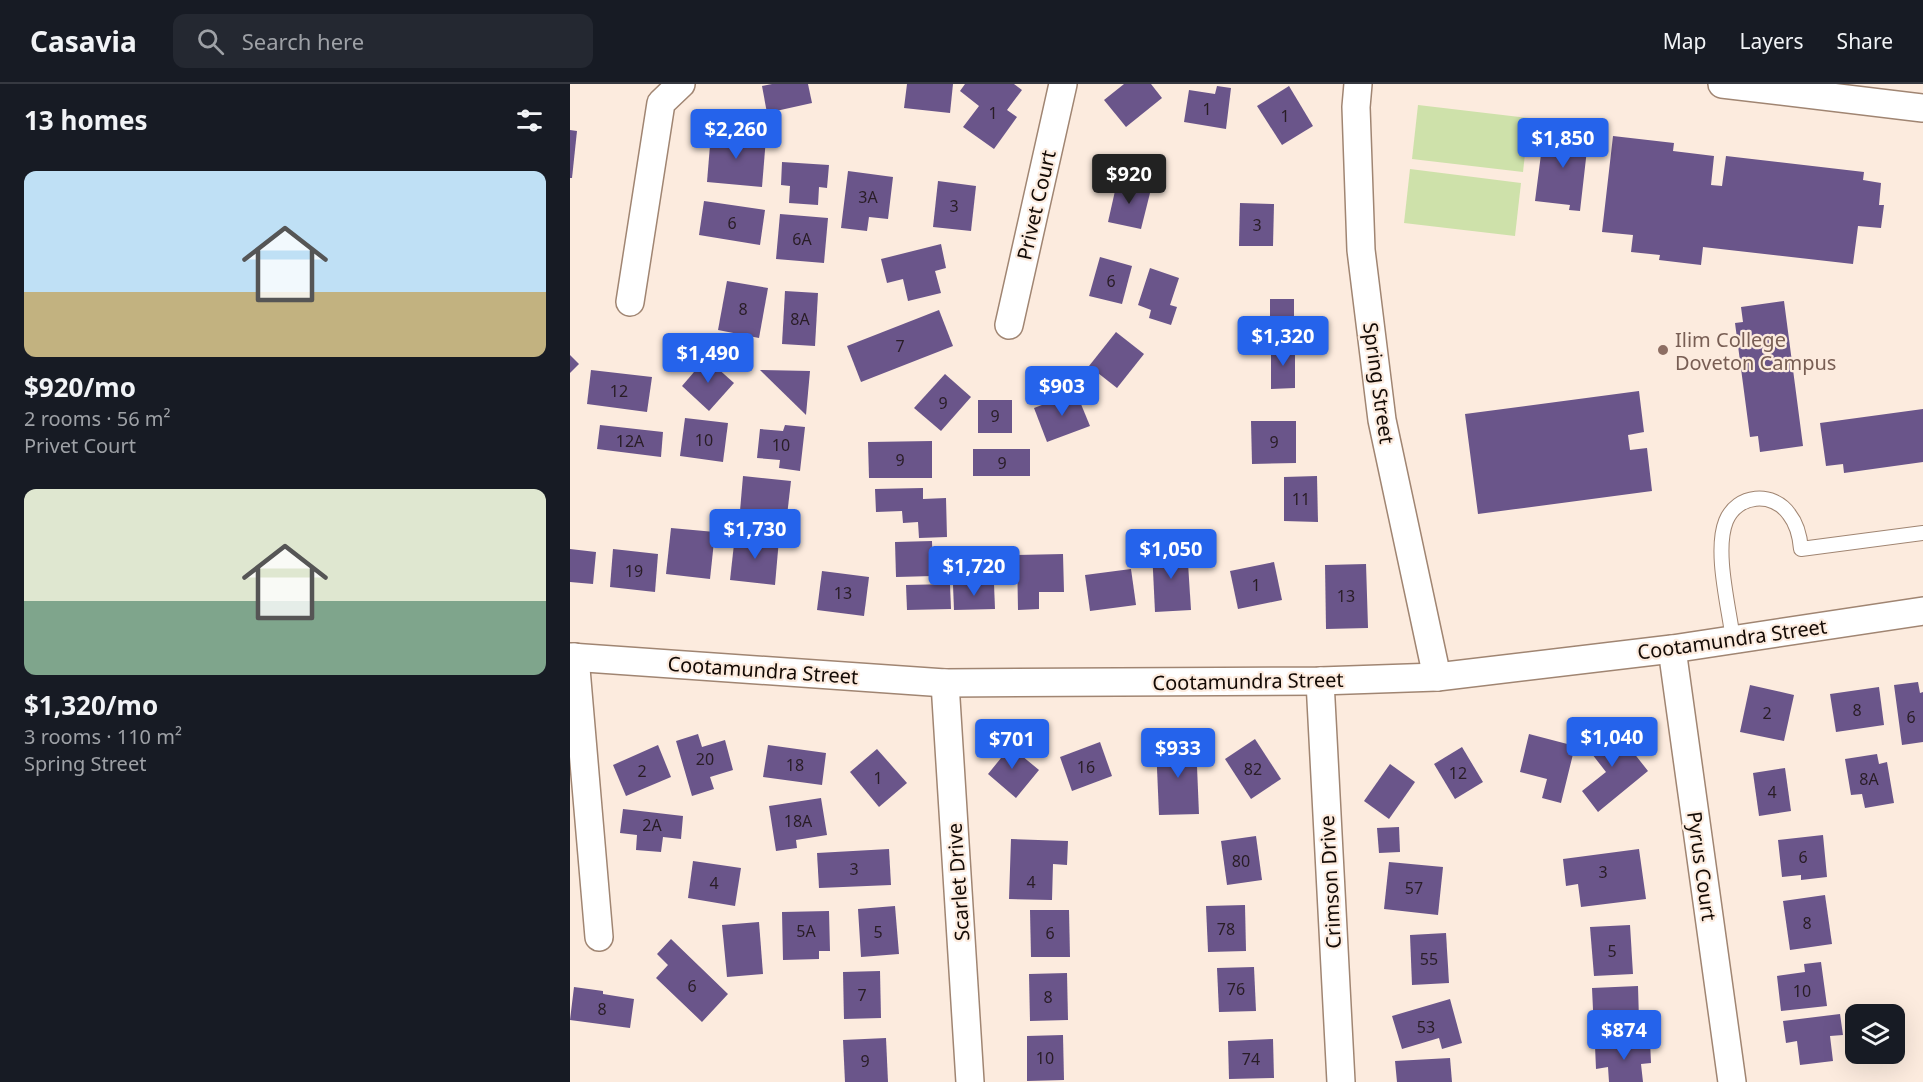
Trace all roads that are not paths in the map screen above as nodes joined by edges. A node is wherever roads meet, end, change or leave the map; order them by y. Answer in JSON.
{"nodes":[{"id":1,"x":681,"y":84,"type":"edge"},
{"id":2,"x":1063,"y":84,"type":"edge"},
{"id":3,"x":1358,"y":84,"type":"edge"},
{"id":4,"x":1722,"y":84,"type":"edge"},
{"id":5,"x":1923,"y":108,"type":"edge"},
{"id":6,"x":630,"y":302,"type":"dead end"},
{"id":7,"x":1009,"y":325,"type":"dead end"},
{"id":8,"x":1923,"y":533,"type":"edge"},
{"id":9,"x":1923,"y":611,"type":"edge"},
{"id":10,"x":1733,"y":640,"type":"junction"},
{"id":11,"x":1672,"y":649,"type":"junction"},
{"id":12,"x":573,"y":657,"type":"edge"},
{"id":13,"x":1437,"y":677,"type":"junction"},
{"id":14,"x":1320,"y":681,"type":"junction"},
{"id":15,"x":945,"y":683,"type":"junction"},
{"id":16,"x":598,"y":938,"type":"dead end"},
{"id":17,"x":970,"y":1082,"type":"edge"},
{"id":18,"x":1341,"y":1082,"type":"edge"},
{"id":19,"x":1732,"y":1082,"type":"edge"}],
"edges":[{"from":1,"to":6,"type":"street"},
{"from":2,"to":7,"type":"street","name":"Privet Court"},
{"from":3,"to":13,"type":"street","name":"Spring Street"},
{"from":4,"to":5,"type":"street"},
{"from":8,"to":10,"type":"lane"},
{"from":9,"to":10,"type":"street","name":"Cootamundra Street"},
{"from":10,"to":11,"type":"street","name":"Cootamundra Street"},
{"from":11,"to":13,"type":"street","name":"Cootamundra Street"},
{"from":11,"to":19,"type":"street","name":"Pyrus Court"},
{"from":12,"to":15,"type":"street","name":"Cootamundra Street"},
{"from":12,"to":16,"type":"street"},
{"from":13,"to":14,"type":"street","name":"Cootamundra Street"},
{"from":14,"to":15,"type":"street","name":"Cootamundra Street"},
{"from":14,"to":18,"type":"street","name":"Crimson Drive"},
{"from":15,"to":17,"type":"street","name":"Scarlet Drive"}]}
